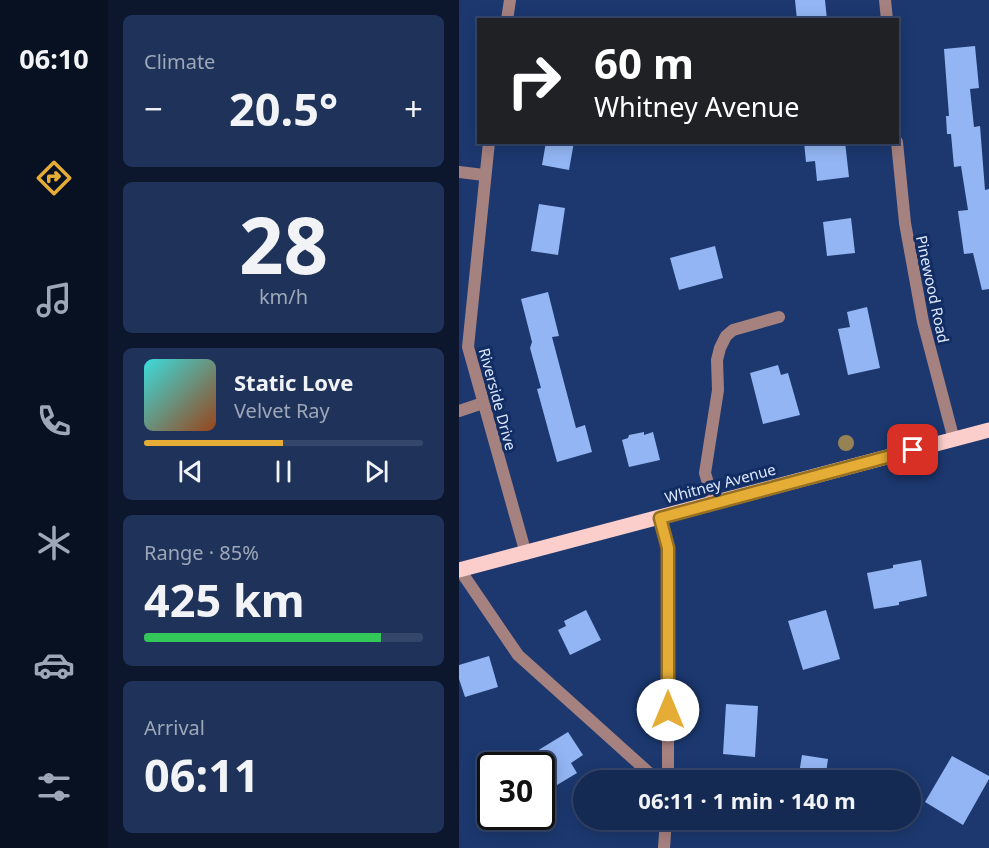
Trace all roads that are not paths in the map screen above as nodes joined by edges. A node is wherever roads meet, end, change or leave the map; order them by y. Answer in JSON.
{"nodes":[{"id":1,"x":510,"y":0,"type":"edge"},
{"id":2,"x":885,"y":0,"type":"edge"},
{"id":3,"x":507,"y":18,"type":"edge"},
{"id":4,"x":887,"y":18,"type":"edge"},
{"id":5,"x":489,"y":144,"type":"edge"},
{"id":6,"x":897,"y":144,"type":"edge"},
{"id":7,"x":459,"y":172,"type":"edge"},
{"id":8,"x":484,"y":175,"type":"junction"},
{"id":9,"x":779,"y":317,"type":"dead end"},
{"id":10,"x":483,"y":403,"type":"junction"},
{"id":11,"x":459,"y":411,"type":"edge"},
{"id":12,"x":989,"y":430,"type":"edge"},
{"id":13,"x":954,"y":440,"type":"junction"},
{"id":14,"x":714,"y":503,"type":"junction"},
{"id":15,"x":660,"y":518,"type":"junction"},
{"id":16,"x":526,"y":554,"type":"junction"},
{"id":17,"x":459,"y":570,"type":"edge"},
{"id":18,"x":646,"y":770,"type":"edge"},
{"id":19,"x":668,"y":770,"type":"edge"},
{"id":20,"x":665,"y":830,"type":"edge"},
{"id":21,"x":664,"y":848,"type":"edge"}],
"edges":[{"from":1,"to":3,"type":"street"},
{"from":2,"to":4,"type":"street"},
{"from":5,"to":8,"type":"street","name":"Riverside Drive"},
{"from":6,"to":13,"type":"street","name":"Pinewood Road"},
{"from":7,"to":8,"type":"street"},
{"from":8,"to":10,"type":"street","name":"Riverside Drive"},
{"from":9,"to":14,"type":"street"},
{"from":10,"to":11,"type":"street"},
{"from":10,"to":16,"type":"street","name":"Riverside Drive"},
{"from":12,"to":13,"type":"main road","name":"Whitney Avenue"},
{"from":13,"to":14,"type":"main road","name":"Whitney Avenue"},
{"from":14,"to":15,"type":"main road","name":"Whitney Avenue"},
{"from":15,"to":16,"type":"main road","name":"Whitney Avenue"},
{"from":15,"to":19,"type":"street"},
{"from":16,"to":17,"type":"main road","name":"Whitney Avenue"},
{"from":17,"to":18,"type":"street"},
{"from":20,"to":21,"type":"street"}]}
